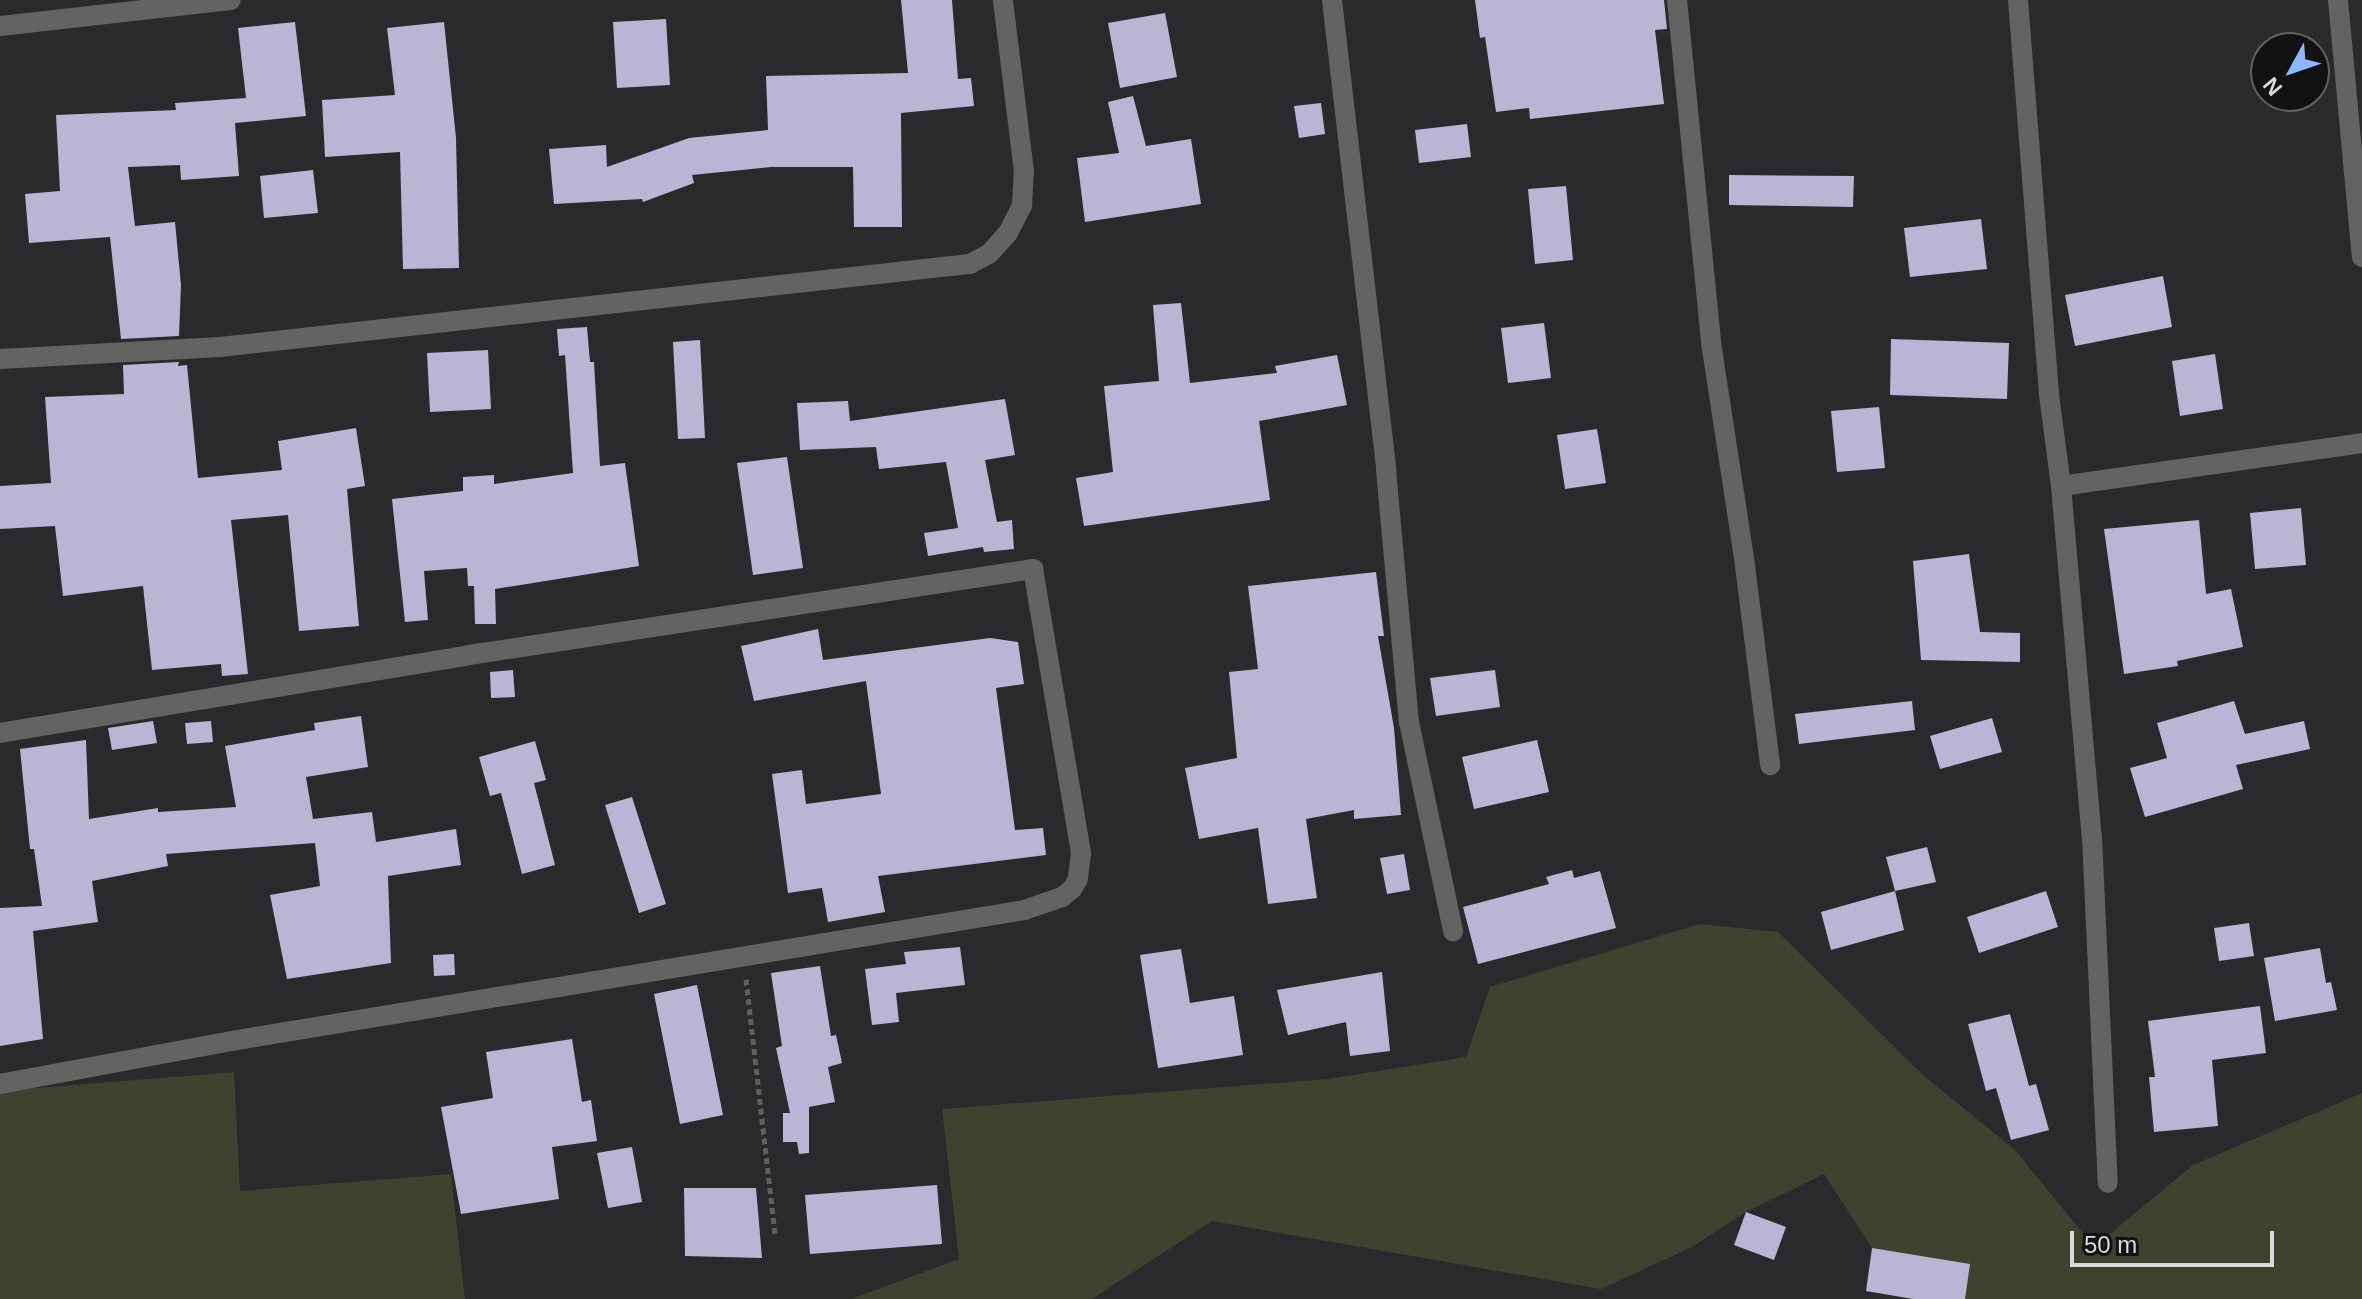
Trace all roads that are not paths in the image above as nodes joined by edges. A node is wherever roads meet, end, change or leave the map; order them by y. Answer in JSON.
{"nodes":[{"id":1,"x":231,"y":0,"type":"edge"},
{"id":2,"x":1003,"y":0,"type":"edge"},
{"id":3,"x":1332,"y":0,"type":"edge"},
{"id":4,"x":1677,"y":0,"type":"edge"},
{"id":5,"x":2018,"y":0,"type":"edge"},
{"id":6,"x":2338,"y":0,"type":"edge"},
{"id":7,"x":0,"y":26,"type":"edge"},
{"id":8,"x":2362,"y":257,"type":"edge"},
{"id":9,"x":0,"y":359,"type":"edge"},
{"id":10,"x":2362,"y":443,"type":"edge"},
{"id":11,"x":2061,"y":486,"type":"junction"},
{"id":12,"x":0,"y":733,"type":"edge"},
{"id":13,"x":1770,"y":765,"type":"dead end"},
{"id":14,"x":1453,"y":931,"type":"dead end"},
{"id":15,"x":0,"y":1084,"type":"edge"},
{"id":16,"x":2108,"y":1183,"type":"dead end"}],
"edges":[{"from":1,"to":7,"type":"street"},
{"from":2,"to":9,"type":"street"},
{"from":3,"to":14,"type":"street"},
{"from":4,"to":13,"type":"street"},
{"from":5,"to":11,"type":"street"},
{"from":6,"to":8,"type":"street"},
{"from":10,"to":11,"type":"street"},
{"from":11,"to":16,"type":"street"},
{"from":12,"to":15,"type":"street"}]}
